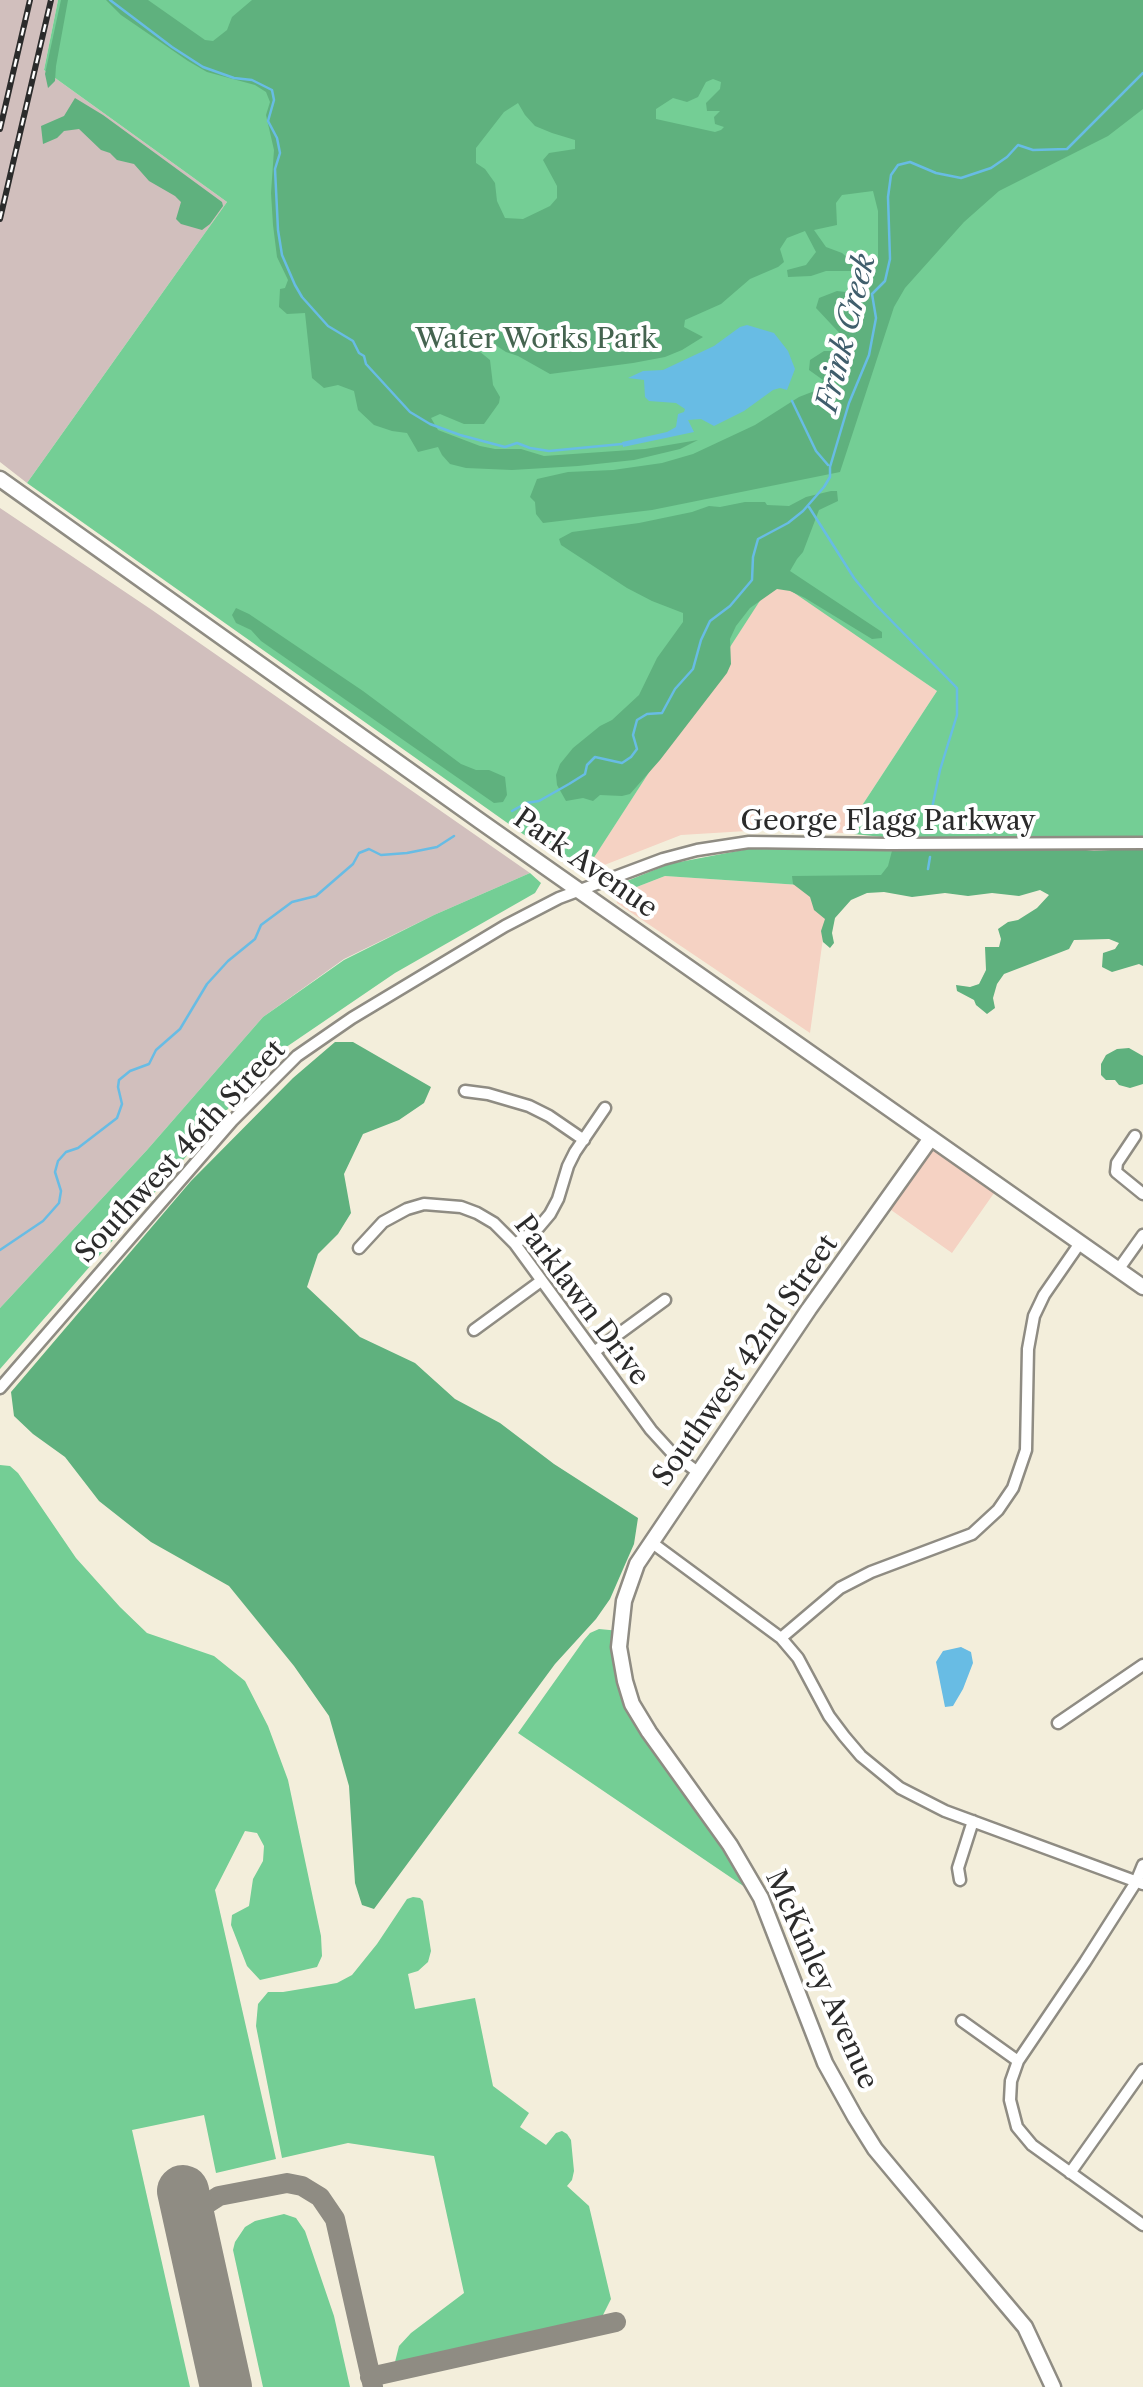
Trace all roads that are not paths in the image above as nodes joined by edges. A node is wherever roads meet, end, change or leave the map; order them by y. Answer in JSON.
{"nodes":[{"id":1,"x":0,"y":479,"type":"edge"},
{"id":2,"x":1143,"y":843,"type":"edge"},
{"id":3,"x":579,"y":890,"type":"junction"},
{"id":4,"x":465,"y":1090,"type":"dead end"},
{"id":5,"x":606,"y":1108,"type":"dead end"},
{"id":6,"x":1135,"y":1136,"type":"dead end"},
{"id":7,"x":932,"y":1138,"type":"junction"},
{"id":8,"x":584,"y":1140,"type":"junction"},
{"id":9,"x":1143,"y":1194,"type":"edge"},
{"id":10,"x":1143,"y":1235,"type":"edge"},
{"id":11,"x":1080,"y":1243,"type":"junction"},
{"id":12,"x":515,"y":1244,"type":"junction"},
{"id":13,"x":359,"y":1248,"type":"dead end"},
{"id":14,"x":1118,"y":1270,"type":"junction"},
{"id":15,"x":541,"y":1282,"type":"junction"},
{"id":16,"x":1143,"y":1288,"type":"edge"},
{"id":17,"x":665,"y":1300,"type":"dead end"},
{"id":18,"x":474,"y":1330,"type":"dead end"},
{"id":19,"x":594,"y":1352,"type":"junction"},
{"id":20,"x":0,"y":1388,"type":"edge"},
{"id":21,"x":699,"y":1473,"type":"junction"},
{"id":22,"x":651,"y":1542,"type":"junction"},
{"id":23,"x":620,"y":1621,"type":"joint"},
{"id":24,"x":781,"y":1638,"type":"junction"},
{"id":25,"x":1143,"y":1665,"type":"edge"},
{"id":26,"x":1058,"y":1723,"type":"dead end"},
{"id":27,"x":972,"y":1822,"type":"junction"},
{"id":28,"x":1143,"y":1866,"type":"edge"},
{"id":29,"x":960,"y":1880,"type":"dead end"},
{"id":30,"x":1139,"y":1883,"type":"edge"},
{"id":31,"x":962,"y":2021,"type":"dead end"},
{"id":32,"x":1018,"y":2061,"type":"junction"},
{"id":33,"x":1143,"y":2070,"type":"edge"},
{"id":34,"x":1070,"y":2173,"type":"junction"},
{"id":35,"x":1143,"y":2225,"type":"edge"},
{"id":36,"x":1054,"y":2387,"type":"edge"}],
"edges":[{"from":1,"to":3,"type":"main road","name":"Park Avenue"},
{"from":2,"to":3,"type":"street","name":"George Flagg Parkway"},
{"from":3,"to":7,"type":"main road","name":"Park Avenue"},
{"from":3,"to":20,"type":"street","name":"Southwest 46th Street"},
{"from":4,"to":8,"type":"street"},
{"from":5,"to":8,"type":"street"},
{"from":6,"to":9,"type":"street"},
{"from":7,"to":11,"type":"main road","name":"Park Avenue"},
{"from":7,"to":21,"type":"main road","name":"Southwest 42nd Street"},
{"from":8,"to":12,"type":"street"},
{"from":10,"to":14,"type":"street"},
{"from":11,"to":14,"type":"main road","name":"Park Avenue"},
{"from":11,"to":24,"type":"street"},
{"from":12,"to":13,"type":"street","name":"Parklawn Drive"},
{"from":12,"to":15,"type":"street","name":"Parklawn Drive"},
{"from":14,"to":16,"type":"main road","name":"Park Avenue"},
{"from":15,"to":18,"type":"street"},
{"from":15,"to":19,"type":"street","name":"Parklawn Drive"},
{"from":17,"to":19,"type":"street"},
{"from":19,"to":21,"type":"street","name":"Parklawn Drive"},
{"from":21,"to":22,"type":"main road","name":"Southwest 42nd Street"},
{"from":22,"to":23,"type":"main road","name":"Southwest 42nd Street"},
{"from":22,"to":24,"type":"street"},
{"from":23,"to":36,"type":"main road","name":"McKinley Avenue"},
{"from":24,"to":27,"type":"street"},
{"from":25,"to":26,"type":"street"},
{"from":27,"to":29,"type":"street"},
{"from":27,"to":30,"type":"street"},
{"from":28,"to":30,"type":"street"},
{"from":30,"to":32,"type":"street"},
{"from":31,"to":32,"type":"street"},
{"from":32,"to":34,"type":"street"},
{"from":33,"to":34,"type":"street"},
{"from":34,"to":35,"type":"street"}]}
